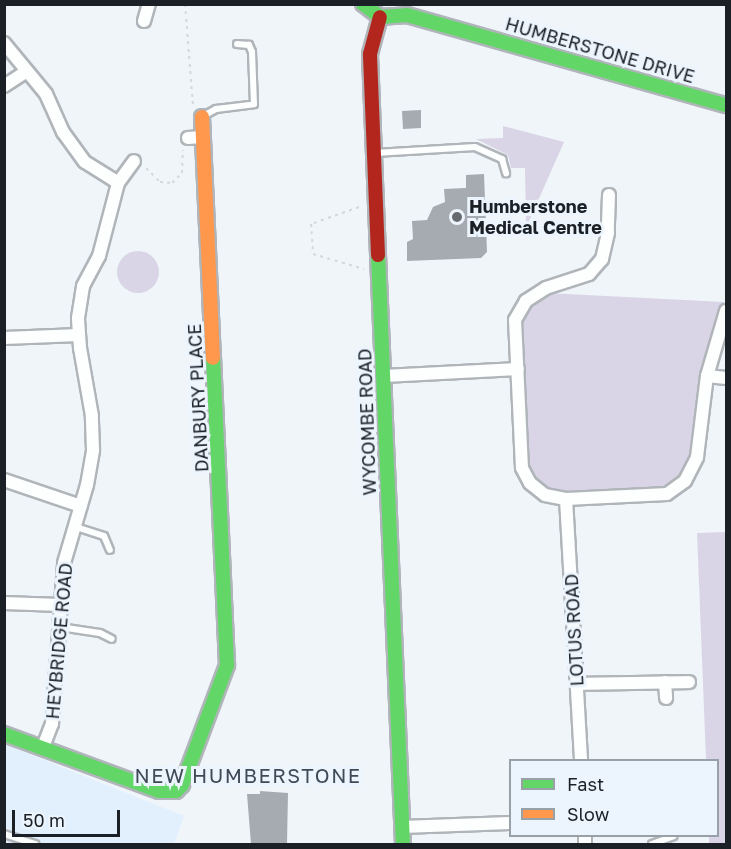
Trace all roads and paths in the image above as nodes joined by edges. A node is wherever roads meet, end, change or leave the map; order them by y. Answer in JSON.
{"nodes":[{"id":1,"x":149,"y":4,"type":"edge"},
{"id":2,"x":185,"y":4,"type":"edge"},
{"id":3,"x":363,"y":4,"type":"edge"},
{"id":4,"x":380,"y":17,"type":"junction"},
{"id":5,"x":144,"y":21,"type":"dead end"},
{"id":6,"x":4,"y":44,"type":"edge"},
{"id":7,"x":237,"y":44,"type":"dead end"},
{"id":8,"x":27,"y":71,"type":"junction"},
{"id":9,"x":4,"y":86,"type":"edge"},
{"id":10,"x":726,"y":105,"type":"edge"},
{"id":11,"x":202,"y":117,"type":"junction"},
{"id":12,"x":195,"y":138,"type":"junction"},
{"id":13,"x":374,"y":153,"type":"junction"},
{"id":14,"x":134,"y":160,"type":"joint"},
{"id":15,"x":506,"y":173,"type":"dead end"},
{"id":16,"x":118,"y":183,"type":"junction"},
{"id":17,"x":609,"y":195,"type":"dead end"},
{"id":18,"x":376,"y":201,"type":"junction"},
{"id":19,"x":379,"y":273,"type":"junction"},
{"id":20,"x":726,"y":311,"type":"edge"},
{"id":21,"x":79,"y":335,"type":"junction"},
{"id":22,"x":4,"y":338,"type":"edge"},
{"id":23,"x":518,"y":369,"type":"junction"},
{"id":24,"x":384,"y":376,"type":"junction"},
{"id":25,"x":707,"y":376,"type":"junction"},
{"id":26,"x":726,"y":378,"type":"edge"},
{"id":27,"x":4,"y":480,"type":"edge"},
{"id":28,"x":566,"y":500,"type":"junction"},
{"id":29,"x":81,"y":506,"type":"junction"},
{"id":30,"x":75,"y":526,"type":"junction"},
{"id":31,"x":110,"y":550,"type":"dead end"},
{"id":32,"x":4,"y":603,"type":"edge"},
{"id":33,"x":61,"y":605,"type":"junction"},
{"id":34,"x":60,"y":627,"type":"junction"},
{"id":35,"x":112,"y":639,"type":"dead end"},
{"id":36,"x":665,"y":682,"type":"junction"},
{"id":37,"x":689,"y":682,"type":"dead end"},
{"id":38,"x":577,"y":684,"type":"junction"},
{"id":39,"x":666,"y":698,"type":"dead end"},
{"id":40,"x":4,"y":734,"type":"edge"},
{"id":41,"x":43,"y":747,"type":"junction"},
{"id":42,"x":581,"y":759,"type":"edge"},
{"id":43,"x":509,"y":823,"type":"edge"},
{"id":44,"x":402,"y":827,"type":"junction"},
{"id":45,"x":4,"y":834,"type":"edge"},
{"id":46,"x":671,"y":837,"type":"edge"},
{"id":47,"x":35,"y":844,"type":"edge"},
{"id":48,"x":403,"y":844,"type":"edge"},
{"id":49,"x":652,"y":844,"type":"edge"}],
"edges":[{"from":1,"to":5,"type":"street"},
{"from":2,"to":11,"type":"path"},
{"from":3,"to":4,"type":"street"},
{"from":4,"to":10,"type":"street","name":"HUMBERSTONE DRIVE"},
{"from":4,"to":13,"type":"street","name":"WYCOMBE ROAD"},
{"from":6,"to":8,"type":"street"},
{"from":7,"to":11,"type":"lane"},
{"from":8,"to":9,"type":"street"},
{"from":8,"to":16,"type":"street"},
{"from":11,"to":12,"type":"street","name":"DANBURY PLACE"},
{"from":12,"to":14,"type":"path"},
{"from":12,"to":41,"type":"street","name":"DANBURY PLACE"},
{"from":13,"to":15,"type":"lane"},
{"from":13,"to":18,"type":"street","name":"WYCOMBE ROAD"},
{"from":14,"to":16,"type":"street","name":"HEYBRIDGE ROAD"},
{"from":16,"to":21,"type":"street","name":"HEYBRIDGE ROAD"},
{"from":17,"to":23,"type":"street"},
{"from":18,"to":19,"type":"street","name":"WYCOMBE ROAD"},
{"from":18,"to":19,"type":"path"},
{"from":19,"to":24,"type":"street","name":"WYCOMBE ROAD"},
{"from":20,"to":25,"type":"street"},
{"from":21,"to":22,"type":"street"},
{"from":21,"to":29,"type":"street","name":"HEYBRIDGE ROAD"},
{"from":23,"to":24,"type":"street"},
{"from":23,"to":28,"type":"street"},
{"from":24,"to":44,"type":"street","name":"WYCOMBE ROAD"},
{"from":25,"to":26,"type":"street"},
{"from":25,"to":28,"type":"street"},
{"from":27,"to":29,"type":"street"},
{"from":28,"to":38,"type":"street","name":"LOTUS ROAD"},
{"from":29,"to":30,"type":"street","name":"HEYBRIDGE ROAD"},
{"from":30,"to":31,"type":"lane"},
{"from":30,"to":33,"type":"street","name":"HEYBRIDGE ROAD"},
{"from":32,"to":33,"type":"street"},
{"from":33,"to":34,"type":"street","name":"HEYBRIDGE ROAD"},
{"from":34,"to":35,"type":"lane"},
{"from":34,"to":41,"type":"street","name":"HEYBRIDGE ROAD"},
{"from":36,"to":37,"type":"street"},
{"from":36,"to":38,"type":"street"},
{"from":36,"to":39,"type":"street"},
{"from":38,"to":42,"type":"street","name":"LOTUS ROAD"},
{"from":40,"to":41,"type":"street"},
{"from":43,"to":44,"type":"street"},
{"from":44,"to":48,"type":"street","name":"WYCOMBE ROAD"},
{"from":45,"to":47,"type":"lane"},
{"from":46,"to":49,"type":"lane"}]}
